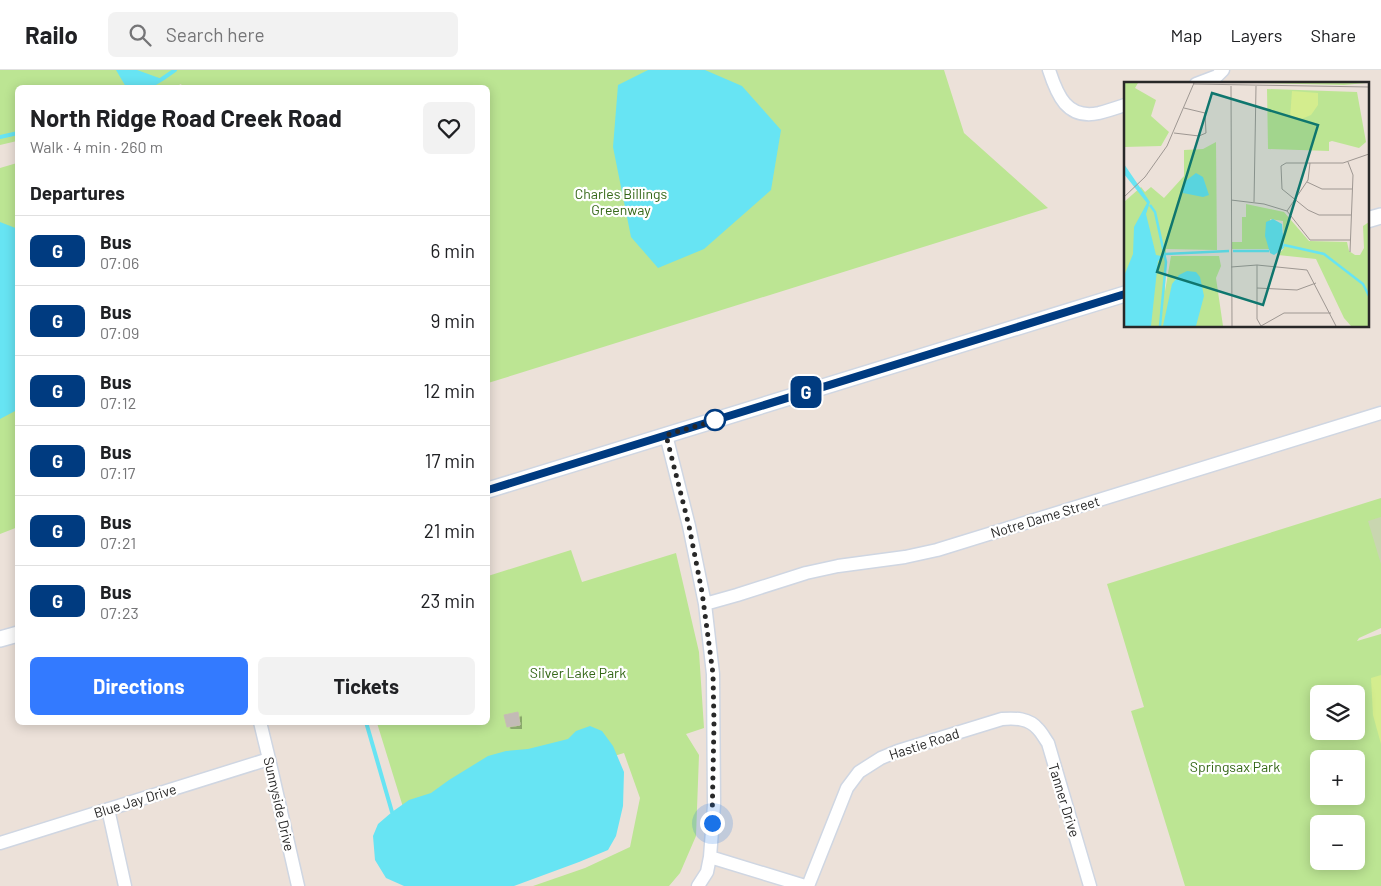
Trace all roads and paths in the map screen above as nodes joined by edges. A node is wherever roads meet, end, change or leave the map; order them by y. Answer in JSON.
{"nodes":[{"id":1,"x":1049,"y":70,"type":"edge"},
{"id":2,"x":1223,"y":70,"type":"edge"},
{"id":3,"x":1201,"y":82,"type":"edge"},
{"id":4,"x":1124,"y":105,"type":"edge"},
{"id":5,"x":1381,"y":216,"type":"edge"},
{"id":6,"x":1368,"y":220,"type":"edge"},
{"id":7,"x":1124,"y":294,"type":"edge"},
{"id":8,"x":1381,"y":414,"type":"edge"},
{"id":9,"x":666,"y":435,"type":"junction"},
{"id":10,"x":490,"y":489,"type":"edge"},
{"id":11,"x":704,"y":604,"type":"junction"},
{"id":12,"x":15,"y":635,"type":"edge"},
{"id":13,"x":0,"y":639,"type":"edge"},
{"id":14,"x":1027,"y":720,"type":"joint"},
{"id":15,"x":261,"y":725,"type":"edge"},
{"id":16,"x":270,"y":760,"type":"junction"},
{"id":17,"x":108,"y":809,"type":"junction"},
{"id":18,"x":0,"y":842,"type":"edge"},
{"id":19,"x":710,"y":857,"type":"junction"},
{"id":20,"x":125,"y":886,"type":"edge"},
{"id":21,"x":298,"y":886,"type":"edge"},
{"id":22,"x":698,"y":886,"type":"edge"},
{"id":23,"x":806,"y":886,"type":"edge"},
{"id":24,"x":1090,"y":886,"type":"edge"}],
"edges":[{"from":1,"to":4,"type":"street"},
{"from":2,"to":3,"type":"street"},
{"from":5,"to":6,"type":"street"},
{"from":7,"to":9,"type":"street"},
{"from":8,"to":11,"type":"street","name":"Notre Dame Street"},
{"from":9,"to":10,"type":"street"},
{"from":9,"to":11,"type":"street"},
{"from":11,"to":19,"type":"street"},
{"from":12,"to":13,"type":"street"},
{"from":14,"to":23,"type":"street","name":"Hastie Road"},
{"from":14,"to":24,"type":"street","name":"Tanner Drive"},
{"from":15,"to":16,"type":"street","name":"Sunnyside Drive"},
{"from":16,"to":17,"type":"street","name":"Blue Jay Drive"},
{"from":16,"to":21,"type":"street","name":"Sunnyside Drive"},
{"from":17,"to":18,"type":"street","name":"Blue Jay Drive"},
{"from":17,"to":20,"type":"street"},
{"from":19,"to":22,"type":"street"},
{"from":19,"to":23,"type":"street"}]}
